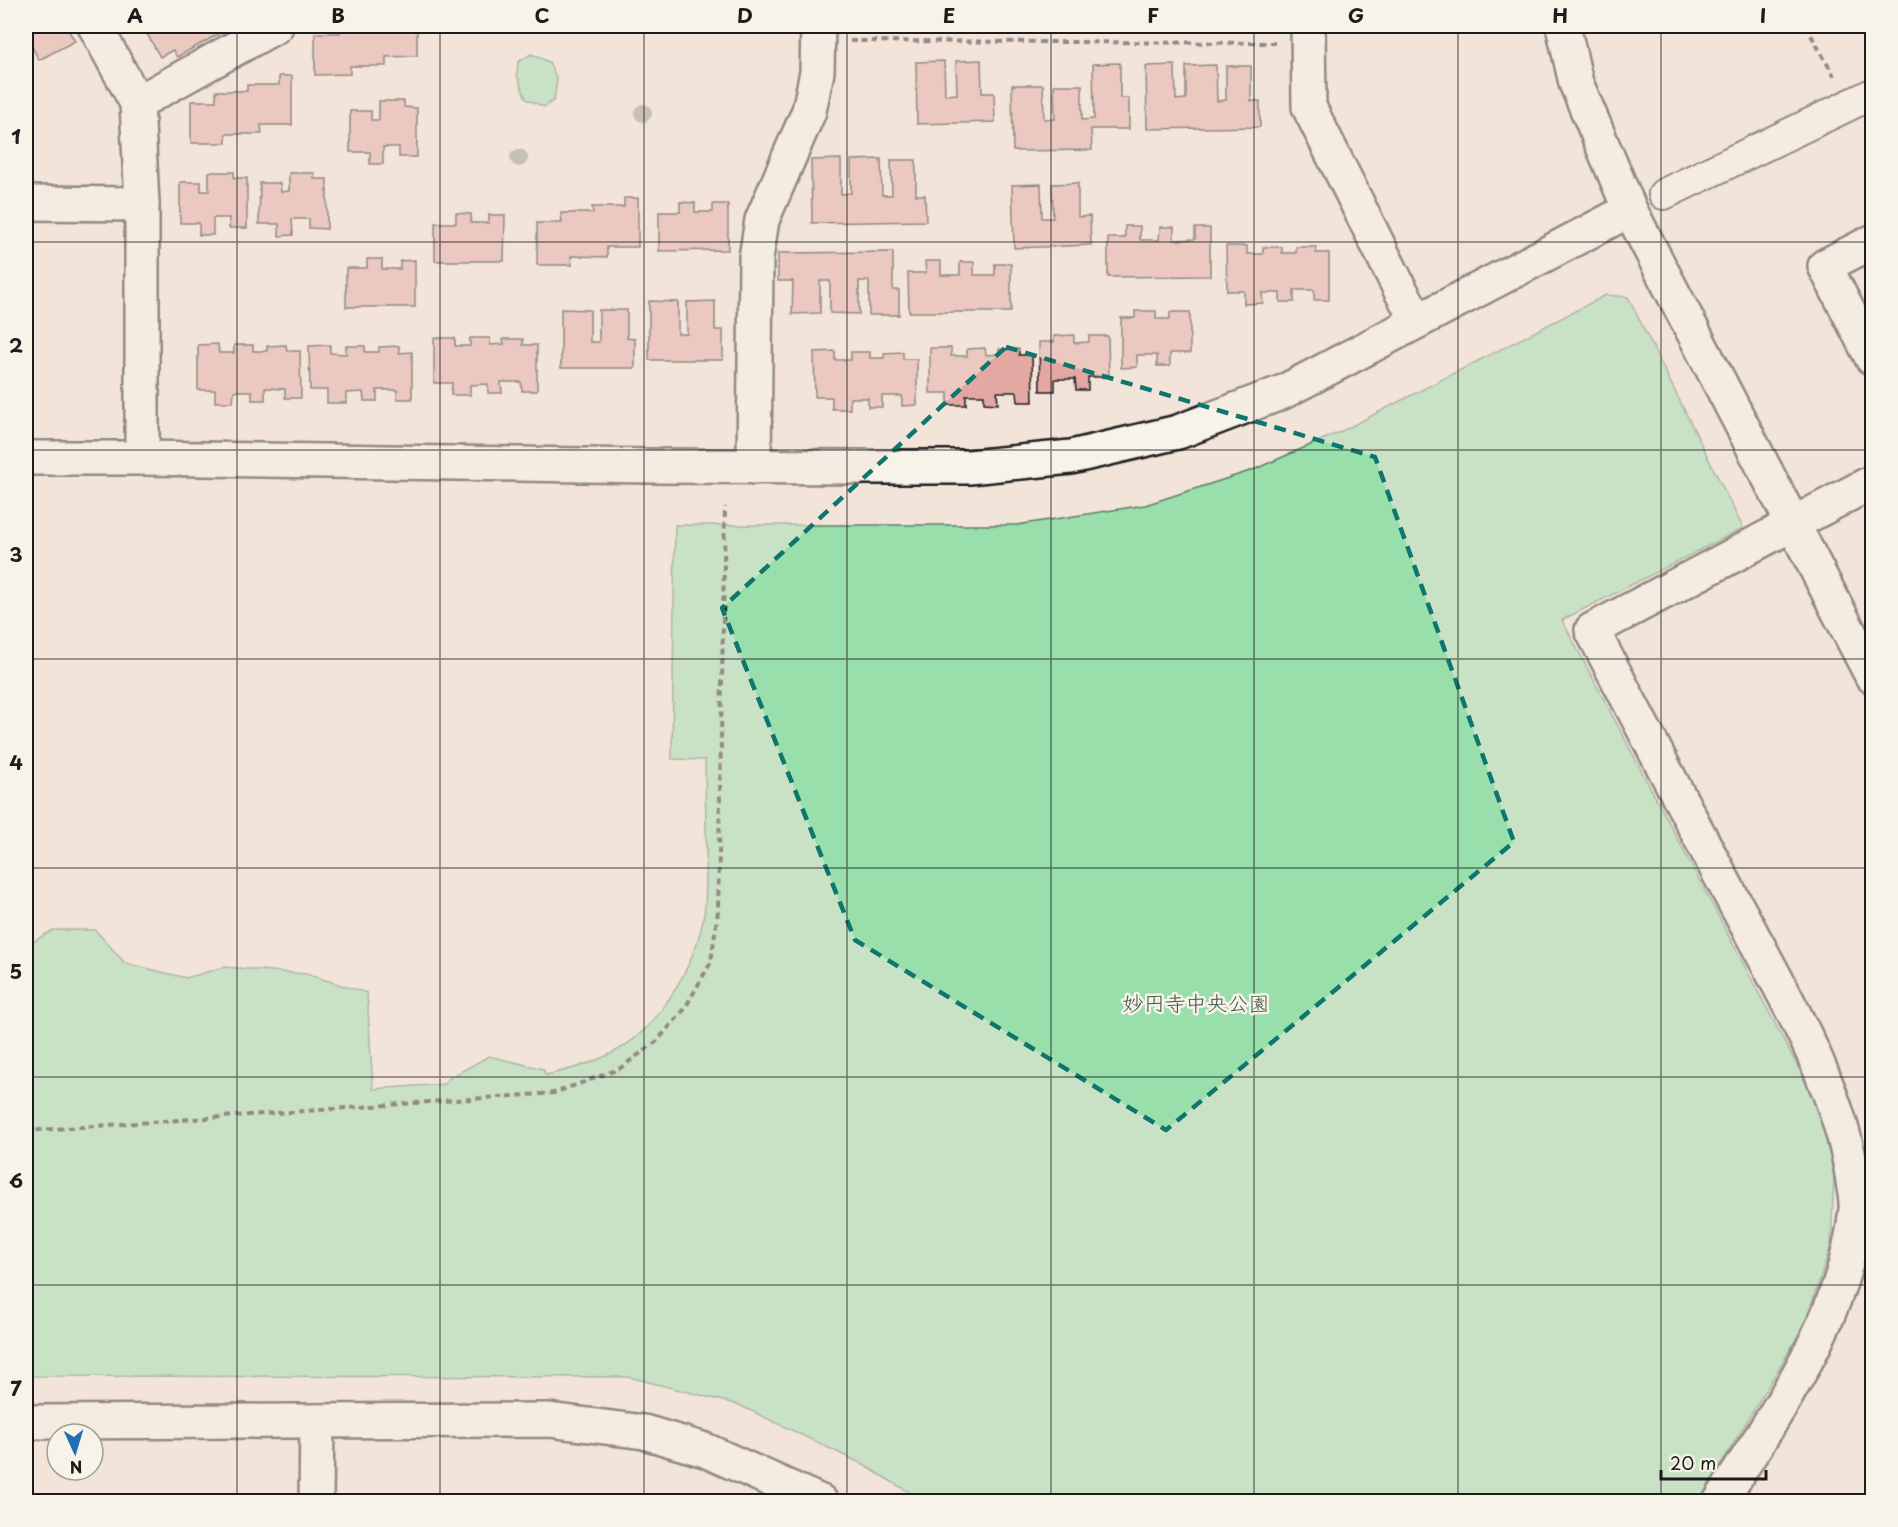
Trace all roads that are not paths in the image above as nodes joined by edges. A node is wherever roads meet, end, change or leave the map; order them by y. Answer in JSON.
{"nodes":[{"id":1,"x":95,"y":26,"type":"edge"},
{"id":2,"x":276,"y":26,"type":"edge"},
{"id":3,"x":1563,"y":26,"type":"edge"},
{"id":4,"x":818,"y":33,"type":"edge"},
{"id":5,"x":1308,"y":34,"type":"edge"},
{"id":6,"x":1862,"y":100,"type":"edge"},
{"id":7,"x":137,"y":103,"type":"junction"},
{"id":8,"x":1664,"y":194,"type":"dead end"},
{"id":9,"x":26,"y":203,"type":"edge"},
{"id":10,"x":142,"y":204,"type":"junction"},
{"id":11,"x":1630,"y":210,"type":"junction"},
{"id":12,"x":1872,"y":242,"type":"edge"},
{"id":13,"x":1418,"y":321,"type":"junction"},
{"id":14,"x":1872,"y":358,"type":"edge"},
{"id":15,"x":26,"y":458,"type":"edge"},
{"id":16,"x":142,"y":458,"type":"junction"},
{"id":17,"x":754,"y":467,"type":"junction"},
{"id":18,"x":1872,"y":482,"type":"edge"},
{"id":19,"x":1792,"y":524,"type":"junction"},
{"id":20,"x":1872,"y":676,"type":"edge"},
{"id":21,"x":1864,"y":1208,"type":"edge"},
{"id":22,"x":317,"y":1421,"type":"junction"},
{"id":23,"x":26,"y":1422,"type":"edge"},
{"id":24,"x":316,"y":1502,"type":"edge"},
{"id":25,"x":821,"y":1502,"type":"edge"},
{"id":26,"x":1720,"y":1502,"type":"edge"}],
"edges":[{"from":1,"to":7,"type":"street"},
{"from":2,"to":7,"type":"street"},
{"from":3,"to":11,"type":"street"},
{"from":4,"to":17,"type":"street"},
{"from":5,"to":13,"type":"street"},
{"from":6,"to":8,"type":"street"},
{"from":7,"to":10,"type":"street"},
{"from":9,"to":10,"type":"street"},
{"from":10,"to":16,"type":"street"},
{"from":11,"to":13,"type":"street"},
{"from":11,"to":19,"type":"street"},
{"from":12,"to":14,"type":"street"},
{"from":13,"to":17,"type":"street"},
{"from":15,"to":16,"type":"street"},
{"from":16,"to":17,"type":"street"},
{"from":18,"to":19,"type":"street"},
{"from":19,"to":20,"type":"street"},
{"from":19,"to":21,"type":"street"},
{"from":21,"to":26,"type":"street"},
{"from":22,"to":23,"type":"street"},
{"from":22,"to":24,"type":"street"},
{"from":22,"to":25,"type":"street"}]}
